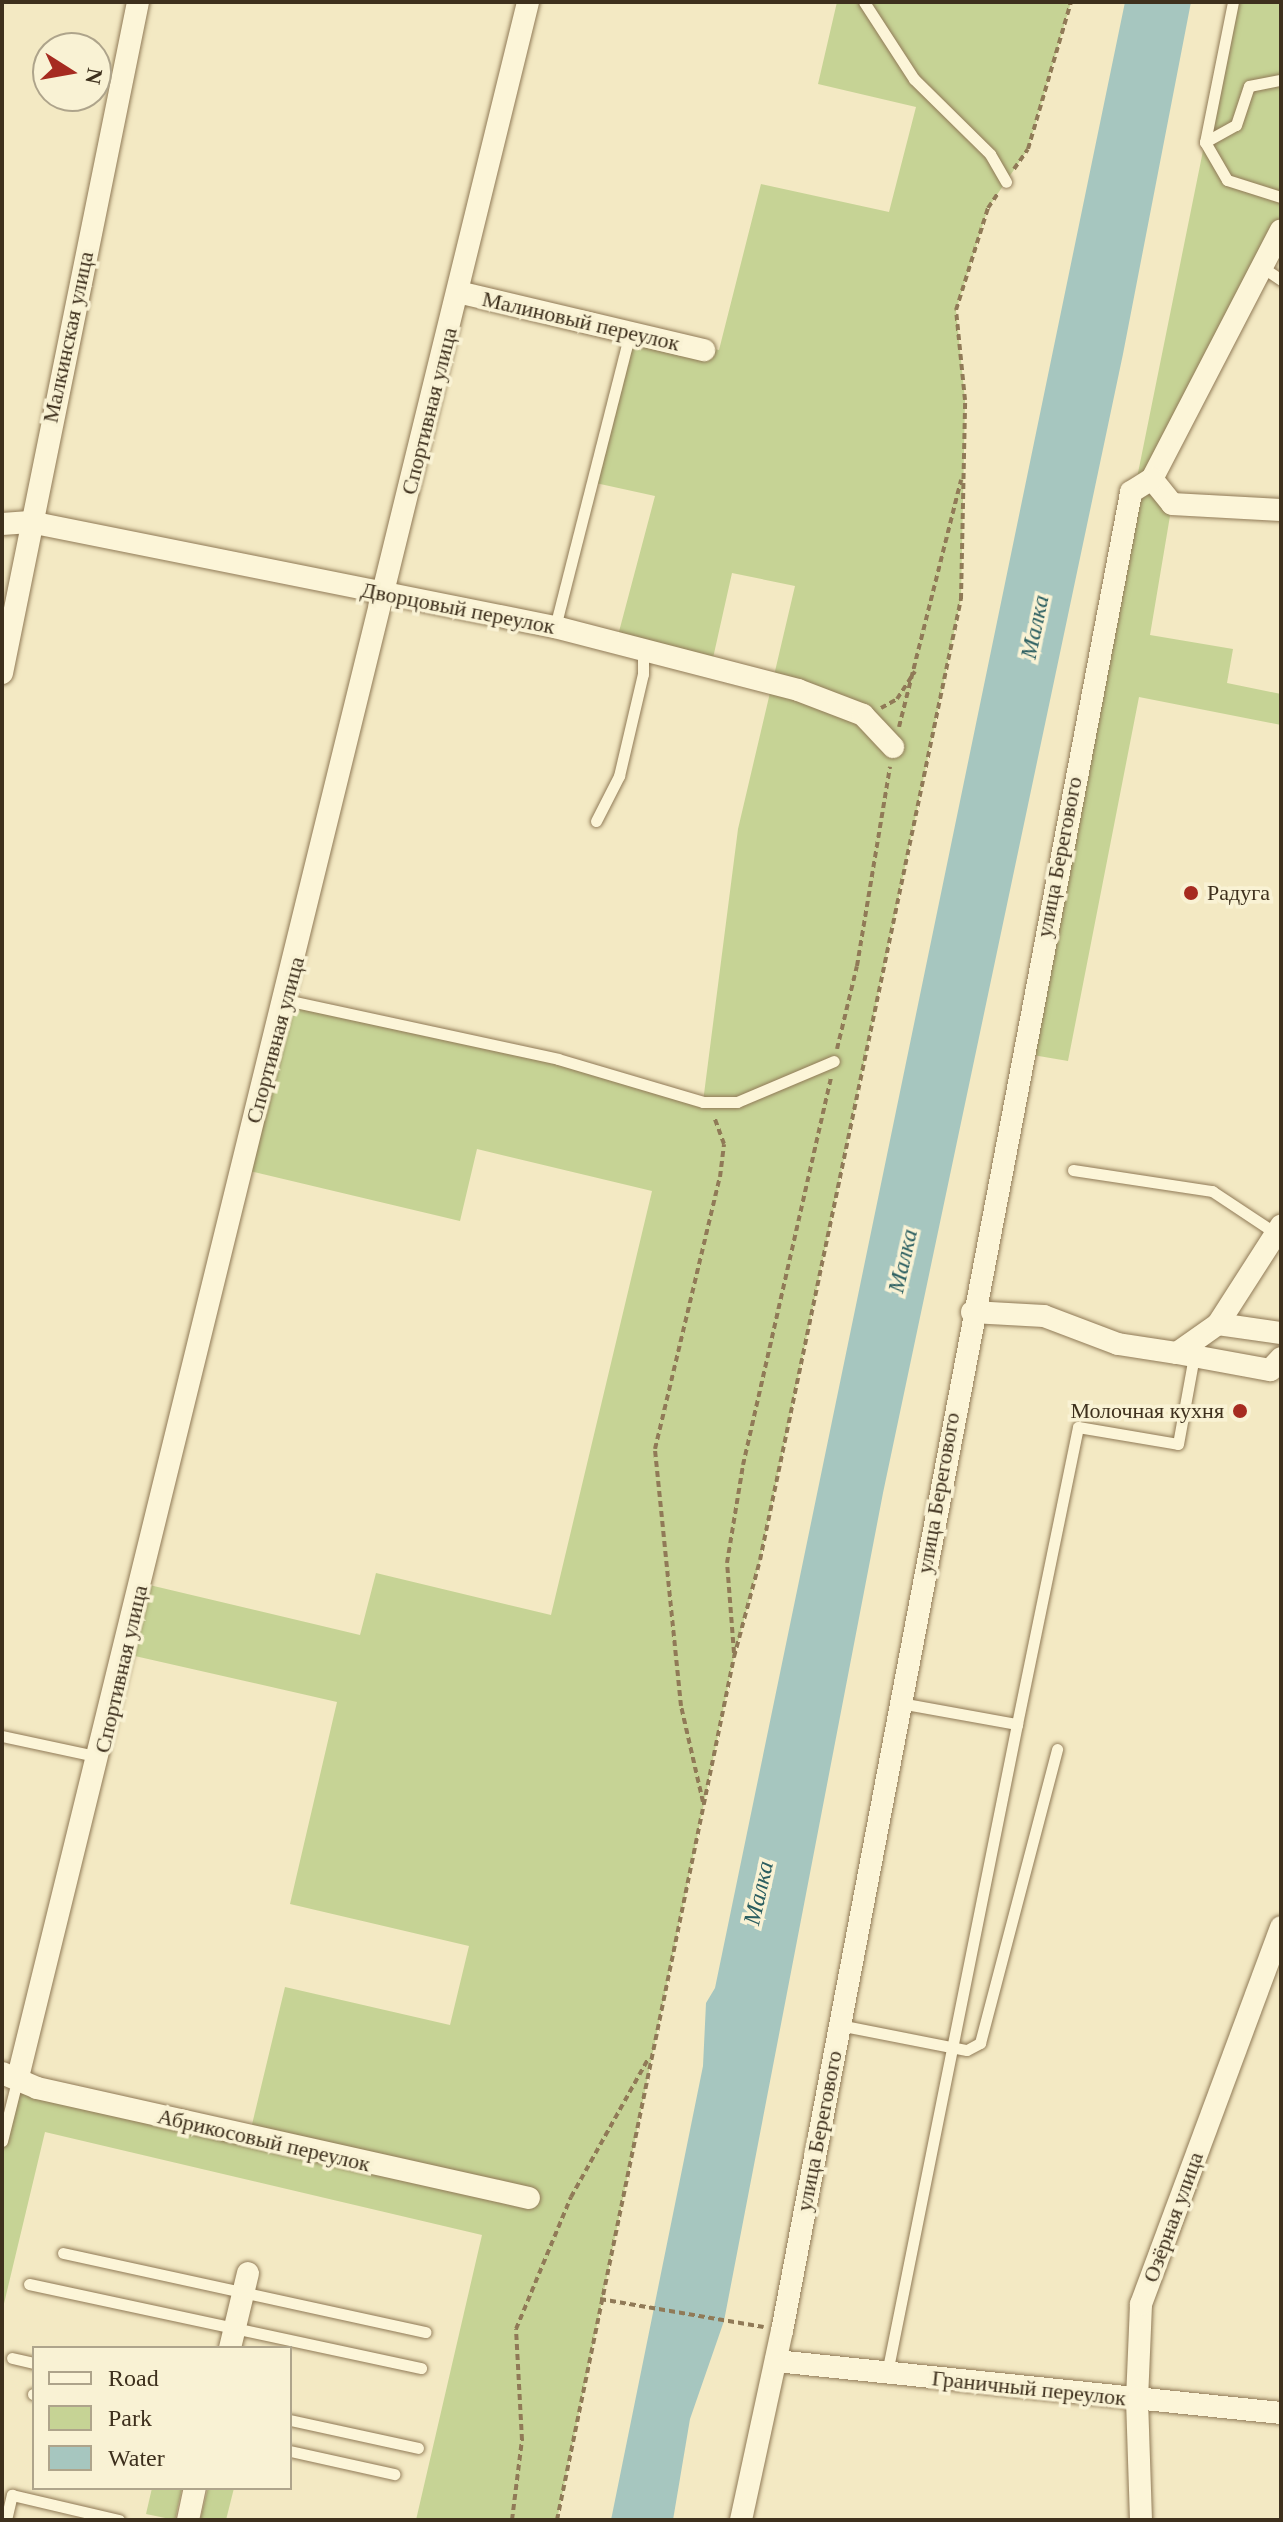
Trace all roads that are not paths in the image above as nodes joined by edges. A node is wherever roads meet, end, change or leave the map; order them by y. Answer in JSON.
{"nodes":[{"id":1,"x":138,"y":2,"type":"edge"},
{"id":2,"x":528,"y":2,"type":"edge"},
{"id":3,"x":864,"y":2,"type":"edge"},
{"id":4,"x":1233,"y":2,"type":"edge"},
{"id":5,"x":1281,"y":80,"type":"edge"},
{"id":6,"x":1205,"y":142,"type":"junction"},
{"id":7,"x":1006,"y":182,"type":"road end"},
{"id":8,"x":1281,"y":197,"type":"edge"},
{"id":9,"x":1281,"y":230,"type":"edge"},
{"id":10,"x":1262,"y":267,"type":"junction"},
{"id":11,"x":1281,"y":280,"type":"edge"},
{"id":12,"x":458,"y":292,"type":"junction"},
{"id":13,"x":630,"y":332,"type":"junction"},
{"id":14,"x":704,"y":350,"type":"dead end"},
{"id":15,"x":1152,"y":479,"type":"junction"},
{"id":16,"x":1281,"y":510,"type":"edge"},
{"id":17,"x":30,"y":522,"type":"junction"},
{"id":18,"x":2,"y":524,"type":"edge"},
{"id":19,"x":385,"y":593,"type":"junction"},
{"id":20,"x":555,"y":627,"type":"junction"},
{"id":21,"x":643,"y":649,"type":"junction"},
{"id":22,"x":2,"y":673,"type":"edge"},
{"id":23,"x":893,"y":747,"type":"dead end"},
{"id":24,"x":596,"y":821,"type":"dead end"},
{"id":25,"x":286,"y":1000,"type":"junction"},
{"id":26,"x":834,"y":1061,"type":"dead end"},
{"id":27,"x":1073,"y":1170,"type":"dead end"},
{"id":28,"x":1279,"y":1233,"type":"edge"},
{"id":29,"x":972,"y":1312,"type":"junction"},
{"id":30,"x":1218,"y":1324,"type":"junction"},
{"id":31,"x":1281,"y":1333,"type":"edge"},
{"id":32,"x":1185,"y":1355,"type":"junction"},
{"id":33,"x":1279,"y":1362,"type":"edge"},
{"id":34,"x":899,"y":1703,"type":"junction"},
{"id":35,"x":1017,"y":1724,"type":"junction"},
{"id":36,"x":2,"y":1736,"type":"edge"},
{"id":37,"x":1057,"y":1749,"type":"dead end"},
{"id":38,"x":100,"y":1757,"type":"junction"},
{"id":39,"x":1281,"y":1927,"type":"edge"},
{"id":40,"x":839,"y":2025,"type":"junction"},
{"id":41,"x":952,"y":2047,"type":"junction"},
{"id":42,"x":10,"y":2075,"type":"edge"},
{"id":43,"x":2,"y":2141,"type":"edge"},
{"id":44,"x":529,"y":2198,"type":"dead end"},
{"id":45,"x":63,"y":2253,"type":"dead end"},
{"id":46,"x":246,"y":2283,"type":"junction"},
{"id":47,"x":29,"y":2284,"type":"dead end"},
{"id":48,"x":425,"y":2332,"type":"dead end"},
{"id":49,"x":233,"y":2338,"type":"edge"},
{"id":50,"x":283,"y":2346,"type":"edge"},
{"id":51,"x":292,"y":2347,"type":"edge"},
{"id":52,"x":12,"y":2358,"type":"dead end"},
{"id":53,"x":776,"y":2361,"type":"junction"},
{"id":54,"x":32,"y":2363,"type":"edge"},
{"id":55,"x":421,"y":2368,"type":"dead end"},
{"id":56,"x":887,"y":2373,"type":"junction"},
{"id":57,"x":1137,"y":2400,"type":"junction"},
{"id":58,"x":1281,"y":2413,"type":"edge"},
{"id":59,"x":292,"y":2420,"type":"edge"},
{"id":60,"x":418,"y":2448,"type":"dead end"},
{"id":61,"x":292,"y":2451,"type":"edge"},
{"id":62,"x":394,"y":2474,"type":"dead end"},
{"id":63,"x":195,"y":2490,"type":"edge"},
{"id":64,"x":6,"y":2520,"type":"edge"},
{"id":65,"x":119,"y":2520,"type":"edge"},
{"id":66,"x":188,"y":2520,"type":"edge"},
{"id":67,"x":741,"y":2520,"type":"edge"},
{"id":68,"x":1141,"y":2520,"type":"edge"}],
"edges":[{"from":1,"to":17,"type":"street","name":"Малкинская улица"},
{"from":2,"to":12,"type":"street","name":"Спортивная улица"},
{"from":3,"to":7,"type":"lane"},
{"from":4,"to":6,"type":"lane"},
{"from":5,"to":6,"type":"lane"},
{"from":6,"to":8,"type":"lane"},
{"from":9,"to":10,"type":"street","name":"улица Берегового"},
{"from":10,"to":11,"type":"lane"},
{"from":10,"to":15,"type":"street","name":"улица Берегового"},
{"from":12,"to":13,"type":"street","name":"Малиновый переулок"},
{"from":12,"to":19,"type":"street","name":"Спортивная улица"},
{"from":13,"to":14,"type":"street","name":"Малиновый переулок"},
{"from":13,"to":20,"type":"lane"},
{"from":15,"to":16,"type":"street"},
{"from":15,"to":29,"type":"street","name":"улица Берегового"},
{"from":17,"to":18,"type":"street","name":"Дворцовый переулок"},
{"from":17,"to":19,"type":"street","name":"Дворцовый переулок"},
{"from":17,"to":22,"type":"street","name":"Малкинская улица"},
{"from":19,"to":20,"type":"street","name":"Дворцовый переулок"},
{"from":19,"to":25,"type":"street","name":"Спортивная улица"},
{"from":20,"to":21,"type":"street","name":"Дворцовый переулок"},
{"from":21,"to":23,"type":"street","name":"Дворцовый переулок"},
{"from":21,"to":24,"type":"lane"},
{"from":25,"to":26,"type":"lane"},
{"from":25,"to":38,"type":"street","name":"Спортивная улица"},
{"from":27,"to":28,"type":"lane"},
{"from":28,"to":30,"type":"street"},
{"from":29,"to":32,"type":"street"},
{"from":29,"to":34,"type":"street","name":"улица Берегового"},
{"from":30,"to":31,"type":"street"},
{"from":30,"to":32,"type":"street"},
{"from":32,"to":33,"type":"street"},
{"from":32,"to":35,"type":"lane"},
{"from":34,"to":35,"type":"lane"},
{"from":34,"to":40,"type":"street","name":"улица Берегового"},
{"from":35,"to":41,"type":"lane"},
{"from":36,"to":38,"type":"lane"},
{"from":37,"to":41,"type":"lane"},
{"from":38,"to":42,"type":"street","name":"Спортивная улица"},
{"from":39,"to":57,"type":"street","name":"Озёрная улица"},
{"from":40,"to":41,"type":"lane"},
{"from":40,"to":53,"type":"street","name":"улица Берегового"},
{"from":41,"to":56,"type":"lane"},
{"from":42,"to":43,"type":"lane"},
{"from":42,"to":44,"type":"street","name":"Абрикосовый переулок"},
{"from":45,"to":46,"type":"lane"},
{"from":46,"to":48,"type":"lane"},
{"from":46,"to":49,"type":"street"},
{"from":47,"to":49,"type":"lane"},
{"from":49,"to":50,"type":"lane"},
{"from":51,"to":55,"type":"lane"},
{"from":52,"to":54,"type":"lane"},
{"from":53,"to":56,"type":"street","name":"Граничный переулок"},
{"from":53,"to":67,"type":"street","name":"улица Берегового"},
{"from":56,"to":57,"type":"street","name":"Граничный переулок"},
{"from":57,"to":58,"type":"street","name":"Граничный переулок"},
{"from":57,"to":68,"type":"street","name":"Озёрная улица"},
{"from":59,"to":60,"type":"lane"},
{"from":61,"to":62,"type":"lane"},
{"from":63,"to":66,"type":"street"},
{"from":64,"to":65,"type":"lane"}]}
